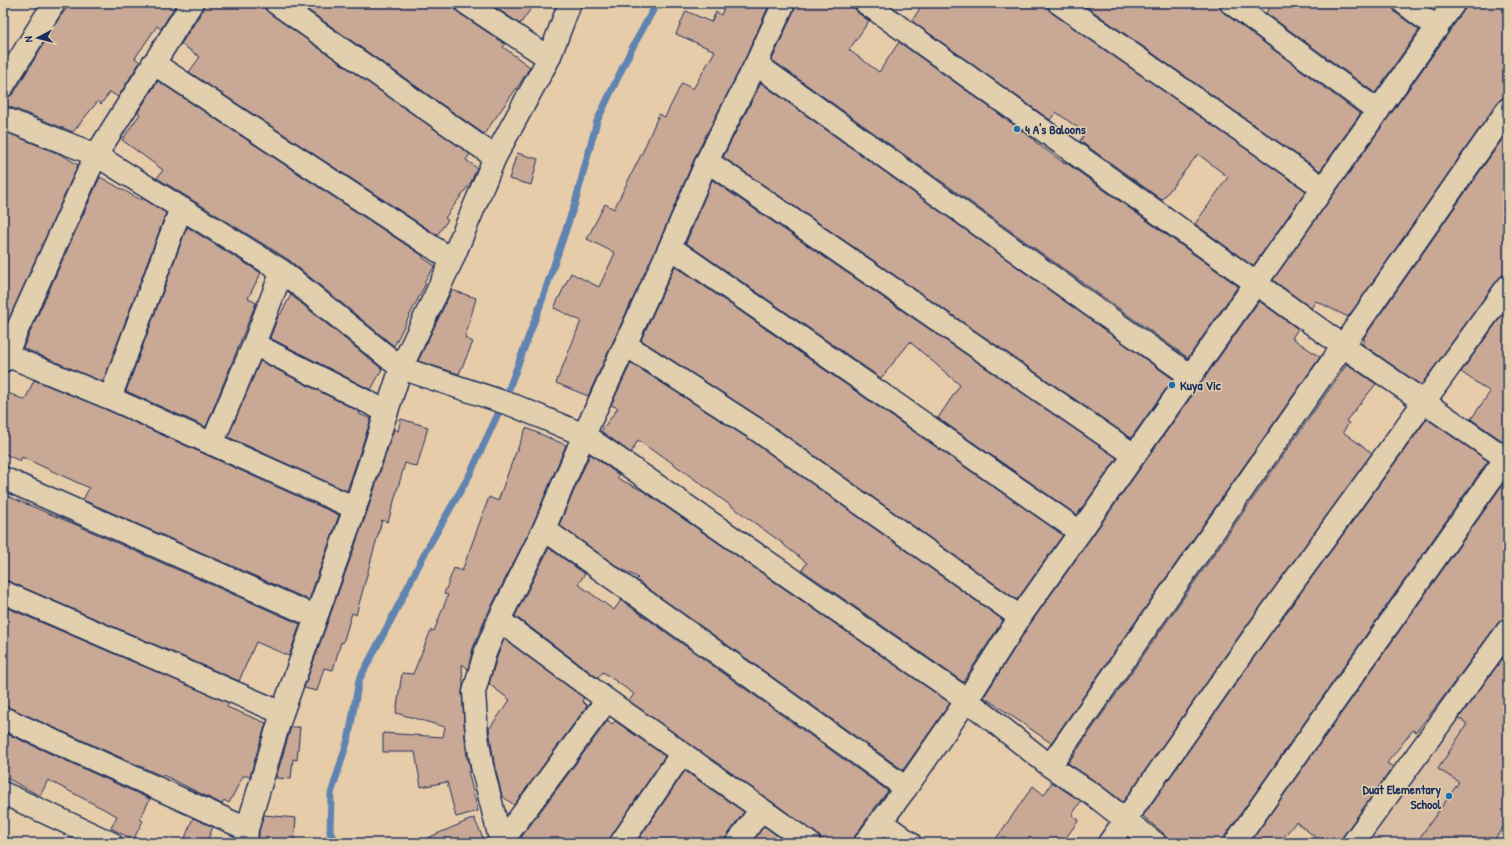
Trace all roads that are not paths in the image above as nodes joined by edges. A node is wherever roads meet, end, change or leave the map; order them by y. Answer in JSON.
{"nodes":[{"id":1,"x":54,"y":3,"type":"edge"},
{"id":2,"x":192,"y":3,"type":"edge"},
{"id":3,"x":276,"y":3,"type":"edge"},
{"id":4,"x":466,"y":3,"type":"edge"},
{"id":5,"x":570,"y":3,"type":"edge"},
{"id":6,"x":784,"y":3,"type":"edge"},
{"id":7,"x":866,"y":3,"type":"edge"},
{"id":8,"x":1059,"y":3,"type":"edge"},
{"id":9,"x":1231,"y":3,"type":"edge"},
{"id":10,"x":1404,"y":3,"type":"edge"},
{"id":11,"x":1454,"y":3,"type":"edge"},
{"id":12,"x":1437,"y":28,"type":"junction"},
{"id":13,"x":549,"y":58,"type":"junction"},
{"id":14,"x":153,"y":63,"type":"junction"},
{"id":15,"x":756,"y":64,"type":"junction"},
{"id":16,"x":3,"y":86,"type":"edge"},
{"id":17,"x":1508,"y":109,"type":"edge"},
{"id":18,"x":1378,"y":111,"type":"junction"},
{"id":19,"x":3,"y":118,"type":"edge"},
{"id":20,"x":96,"y":155,"type":"junction"},
{"id":21,"x":495,"y":157,"type":"junction"},
{"id":22,"x":707,"y":161,"type":"junction"},
{"id":23,"x":1323,"y":188,"type":"junction"},
{"id":24,"x":181,"y":208,"type":"junction"},
{"id":25,"x":670,"y":247,"type":"junction"},
{"id":26,"x":452,"y":260,"type":"junction"},
{"id":27,"x":282,"y":270,"type":"junction"},
{"id":28,"x":1256,"y":283,"type":"junction"},
{"id":29,"x":1508,"y":286,"type":"edge"},
{"id":30,"x":254,"y":344,"type":"junction"},
{"id":31,"x":626,"y":345,"type":"junction"},
{"id":32,"x":1342,"y":346,"type":"junction"},
{"id":33,"x":4,"y":358,"type":"edge"},
{"id":34,"x":401,"y":368,"type":"junction"},
{"id":35,"x":1190,"y":376,"type":"junction"},
{"id":36,"x":110,"y":398,"type":"junction"},
{"id":37,"x":1425,"y":401,"type":"junction"},
{"id":38,"x":387,"y":412,"type":"junction"},
{"id":39,"x":584,"y":435,"type":"junction"},
{"id":40,"x":212,"y":444,"type":"junction"},
{"id":41,"x":1134,"y":455,"type":"junction"},
{"id":42,"x":1507,"y":458,"type":"edge"},
{"id":43,"x":3,"y":478,"type":"edge"},
{"id":44,"x":355,"y":508,"type":"junction"},
{"id":45,"x":544,"y":529,"type":"junction"},
{"id":46,"x":1080,"y":532,"type":"junction"},
{"id":47,"x":3,"y":592,"type":"edge"},
{"id":48,"x":1020,"y":616,"type":"junction"},
{"id":49,"x":316,"y":617,"type":"junction"},
{"id":50,"x":499,"y":620,"type":"junction"},
{"id":51,"x":1508,"y":630,"type":"edge"},
{"id":52,"x":607,"y":700,"type":"junction"},
{"id":53,"x":967,"y":700,"type":"junction"},
{"id":54,"x":282,"y":713,"type":"junction"},
{"id":55,"x":3,"y":718,"type":"edge"},
{"id":56,"x":682,"y":753,"type":"junction"},
{"id":57,"x":1050,"y":766,"type":"junction"},
{"id":58,"x":906,"y":788,"type":"junction"},
{"id":59,"x":3,"y":793,"type":"edge"},
{"id":60,"x":761,"y":809,"type":"junction"},
{"id":61,"x":1125,"y":820,"type":"junction"},
{"id":62,"x":880,"y":821,"type":"junction"},
{"id":63,"x":247,"y":836,"type":"edge"},
{"id":64,"x":111,"y":843,"type":"edge"},
{"id":65,"x":501,"y":843,"type":"edge"},
{"id":66,"x":621,"y":843,"type":"edge"},
{"id":67,"x":737,"y":843,"type":"edge"},
{"id":68,"x":809,"y":843,"type":"edge"},
{"id":69,"x":865,"y":843,"type":"edge"},
{"id":70,"x":910,"y":843,"type":"edge"},
{"id":71,"x":1109,"y":843,"type":"edge"},
{"id":72,"x":1155,"y":843,"type":"edge"},
{"id":73,"x":1235,"y":843,"type":"edge"},
{"id":74,"x":1353,"y":843,"type":"edge"}],
"edges":[{"from":1,"to":16,"type":"street"},
{"from":2,"to":14,"type":"street"},
{"from":3,"to":21,"type":"street"},
{"from":4,"to":13,"type":"street"},
{"from":5,"to":13,"type":"street"},
{"from":6,"to":15,"type":"street"},
{"from":7,"to":28,"type":"street"},
{"from":8,"to":23,"type":"street"},
{"from":9,"to":18,"type":"street"},
{"from":10,"to":12,"type":"street"},
{"from":11,"to":12,"type":"street"},
{"from":12,"to":18,"type":"street"},
{"from":13,"to":21,"type":"street"},
{"from":14,"to":20,"type":"street"},
{"from":14,"to":26,"type":"street"},
{"from":15,"to":22,"type":"street"},
{"from":15,"to":35,"type":"street"},
{"from":17,"to":32,"type":"street"},
{"from":18,"to":23,"type":"street"},
{"from":19,"to":20,"type":"street"},
{"from":20,"to":24,"type":"street"},
{"from":20,"to":33,"type":"street"},
{"from":21,"to":26,"type":"street"},
{"from":22,"to":25,"type":"street"},
{"from":22,"to":41,"type":"street"},
{"from":23,"to":28,"type":"street"},
{"from":24,"to":27,"type":"street"},
{"from":24,"to":36,"type":"street"},
{"from":25,"to":31,"type":"street"},
{"from":25,"to":46,"type":"street"},
{"from":26,"to":34,"type":"street"},
{"from":27,"to":30,"type":"street"},
{"from":27,"to":34,"type":"street"},
{"from":28,"to":32,"type":"street"},
{"from":28,"to":35,"type":"street"},
{"from":29,"to":37,"type":"street"},
{"from":30,"to":38,"type":"street"},
{"from":30,"to":40,"type":"street"},
{"from":31,"to":39,"type":"street"},
{"from":31,"to":48,"type":"street"},
{"from":32,"to":37,"type":"street"},
{"from":32,"to":57,"type":"street"},
{"from":33,"to":36,"type":"street"},
{"from":34,"to":38,"type":"street"},
{"from":34,"to":39,"type":"street"},
{"from":35,"to":41,"type":"street"},
{"from":36,"to":40,"type":"street"},
{"from":37,"to":42,"type":"street"},
{"from":37,"to":61,"type":"street"},
{"from":38,"to":44,"type":"street"},
{"from":39,"to":45,"type":"street"},
{"from":39,"to":53,"type":"street"},
{"from":40,"to":44,"type":"street"},
{"from":41,"to":46,"type":"street"},
{"from":42,"to":73,"type":"street"},
{"from":43,"to":49,"type":"street"},
{"from":44,"to":49,"type":"street"},
{"from":45,"to":50,"type":"street"},
{"from":45,"to":58,"type":"street"},
{"from":46,"to":48,"type":"street"},
{"from":47,"to":54,"type":"street"},
{"from":48,"to":53,"type":"street"},
{"from":49,"to":54,"type":"street"},
{"from":50,"to":52,"type":"street"},
{"from":50,"to":65,"type":"street"},
{"from":51,"to":74,"type":"street"},
{"from":52,"to":56,"type":"street"},
{"from":52,"to":65,"type":"street"},
{"from":53,"to":57,"type":"street"},
{"from":53,"to":58,"type":"street"},
{"from":54,"to":63,"type":"street"},
{"from":55,"to":63,"type":"street"},
{"from":56,"to":60,"type":"street"},
{"from":56,"to":66,"type":"street"},
{"from":57,"to":61,"type":"street"},
{"from":58,"to":62,"type":"street"},
{"from":59,"to":64,"type":"street"},
{"from":60,"to":67,"type":"street"},
{"from":60,"to":68,"type":"street"},
{"from":61,"to":71,"type":"street"},
{"from":61,"to":72,"type":"street"},
{"from":62,"to":69,"type":"street"},
{"from":62,"to":70,"type":"street"}]}
